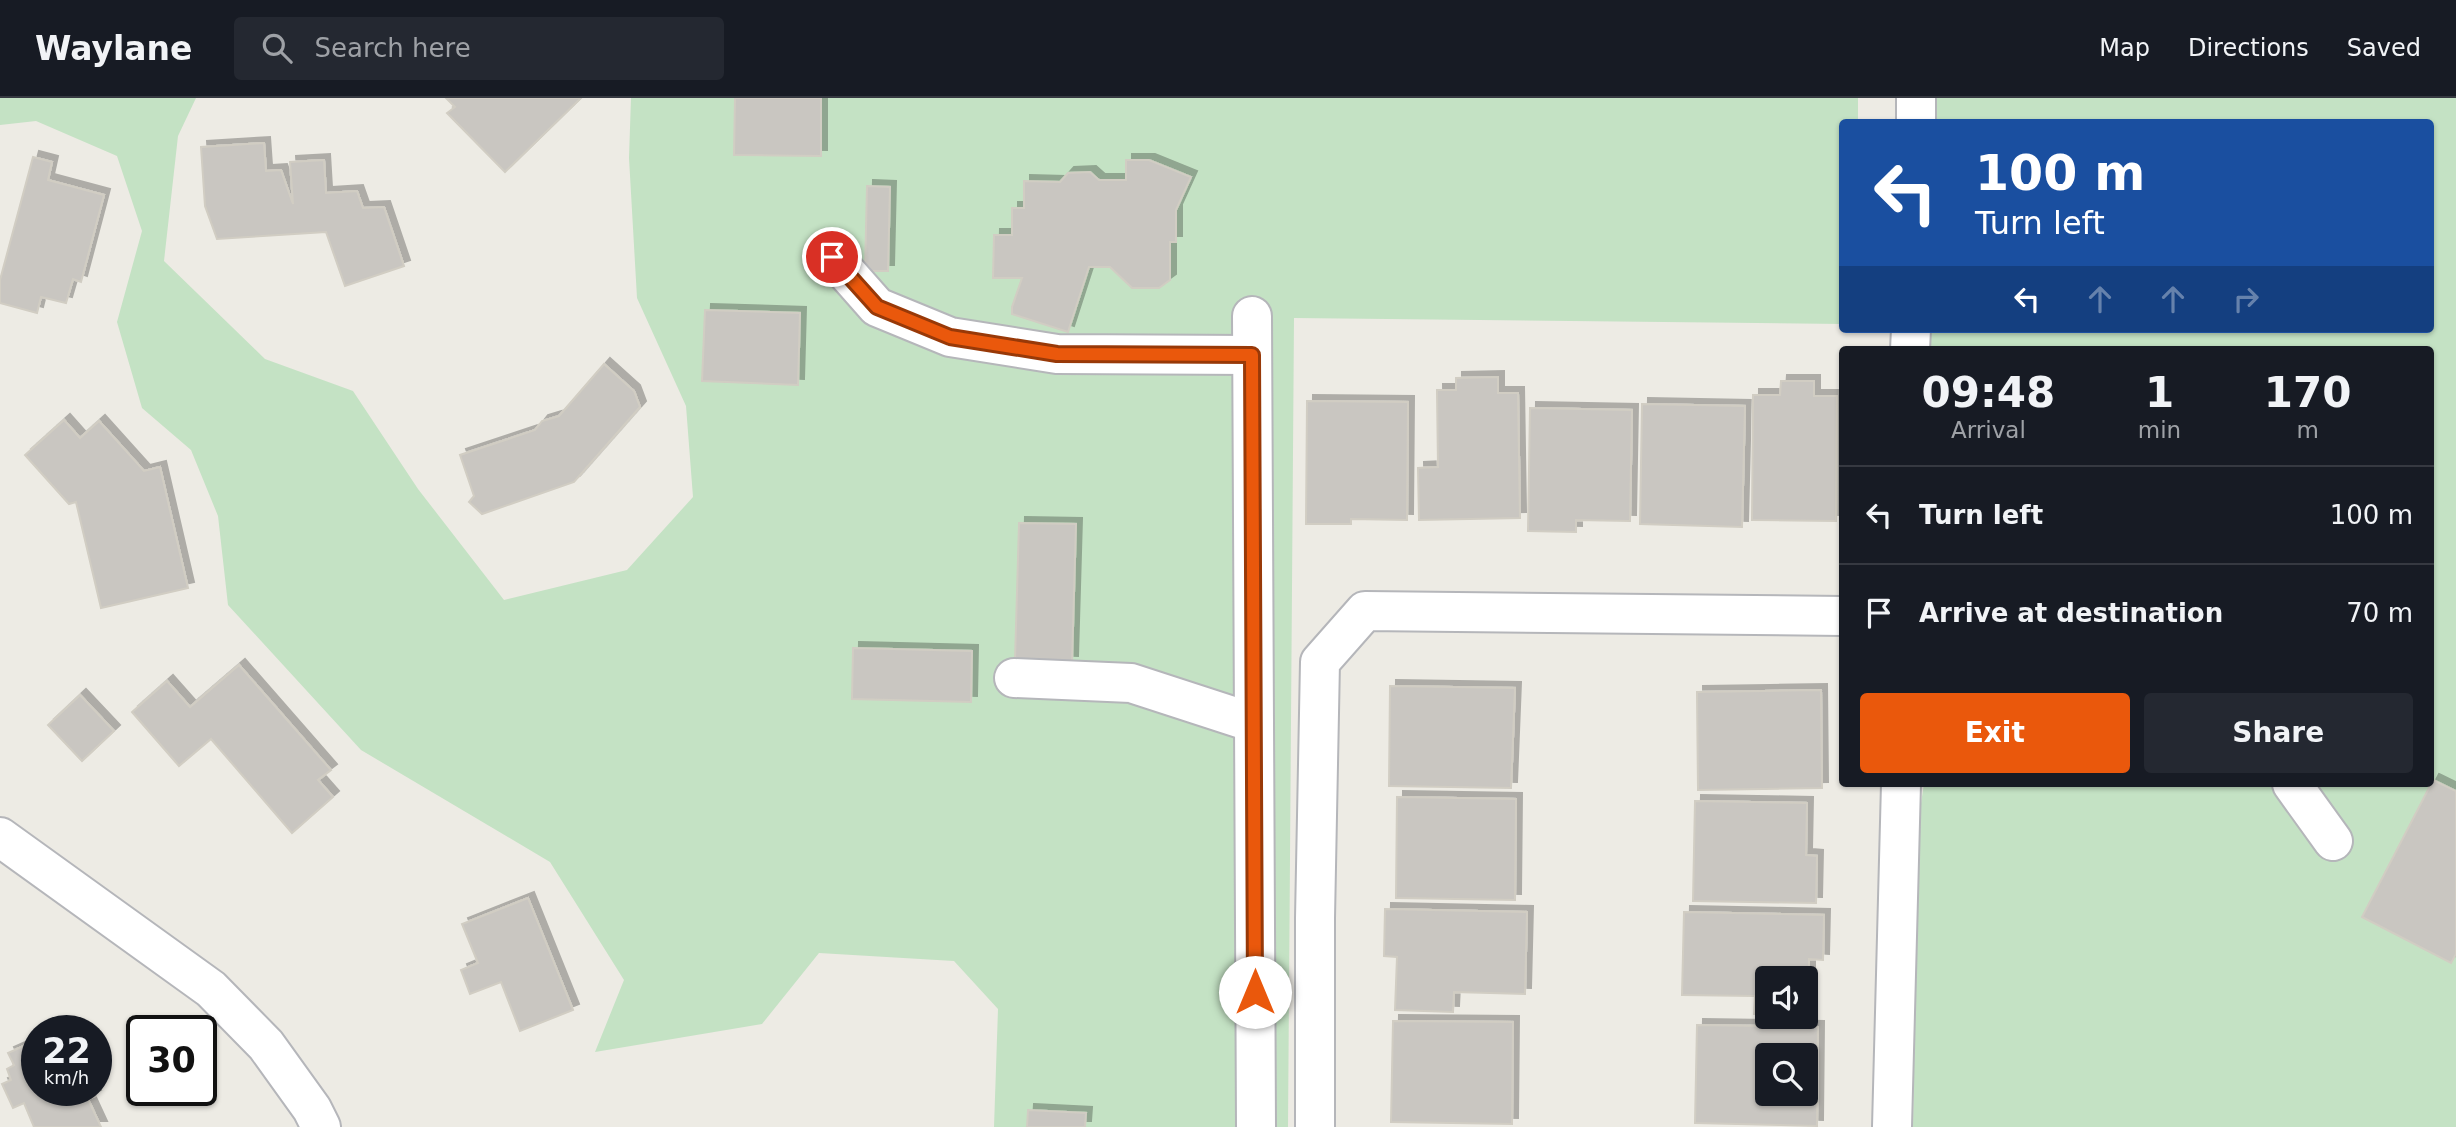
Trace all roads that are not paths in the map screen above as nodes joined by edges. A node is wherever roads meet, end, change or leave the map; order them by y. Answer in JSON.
{"nodes":[{"id":1,"x":1916,"y":98,"type":"edge"},
{"id":2,"x":1916,"y":119,"type":"edge"},
{"id":3,"x":832,"y":257,"type":"dead end"},
{"id":4,"x":1252,"y":316,"type":"dead end"},
{"id":5,"x":1252,"y":355,"type":"junction"},
{"id":6,"x":1839,"y":616,"type":"edge"},
{"id":7,"x":1014,"y":678,"type":"dead end"},
{"id":8,"x":1254,"y":723,"type":"junction"},
{"id":9,"x":1901,"y":787,"type":"edge"},
{"id":10,"x":2294,"y":787,"type":"edge"},
{"id":11,"x":0,"y":837,"type":"edge"},
{"id":12,"x":2333,"y":841,"type":"dead end"},
{"id":13,"x":321,"y":1127,"type":"edge"},
{"id":14,"x":1256,"y":1127,"type":"edge"},
{"id":15,"x":1315,"y":1127,"type":"edge"},
{"id":16,"x":1892,"y":1127,"type":"edge"}],
"edges":[{"from":1,"to":2,"type":"street"},
{"from":3,"to":5,"type":"street"},
{"from":4,"to":5,"type":"street"},
{"from":5,"to":8,"type":"street"},
{"from":6,"to":15,"type":"street"},
{"from":7,"to":8,"type":"street"},
{"from":8,"to":14,"type":"street"},
{"from":9,"to":16,"type":"street"},
{"from":10,"to":12,"type":"street"},
{"from":11,"to":13,"type":"street"}]}
